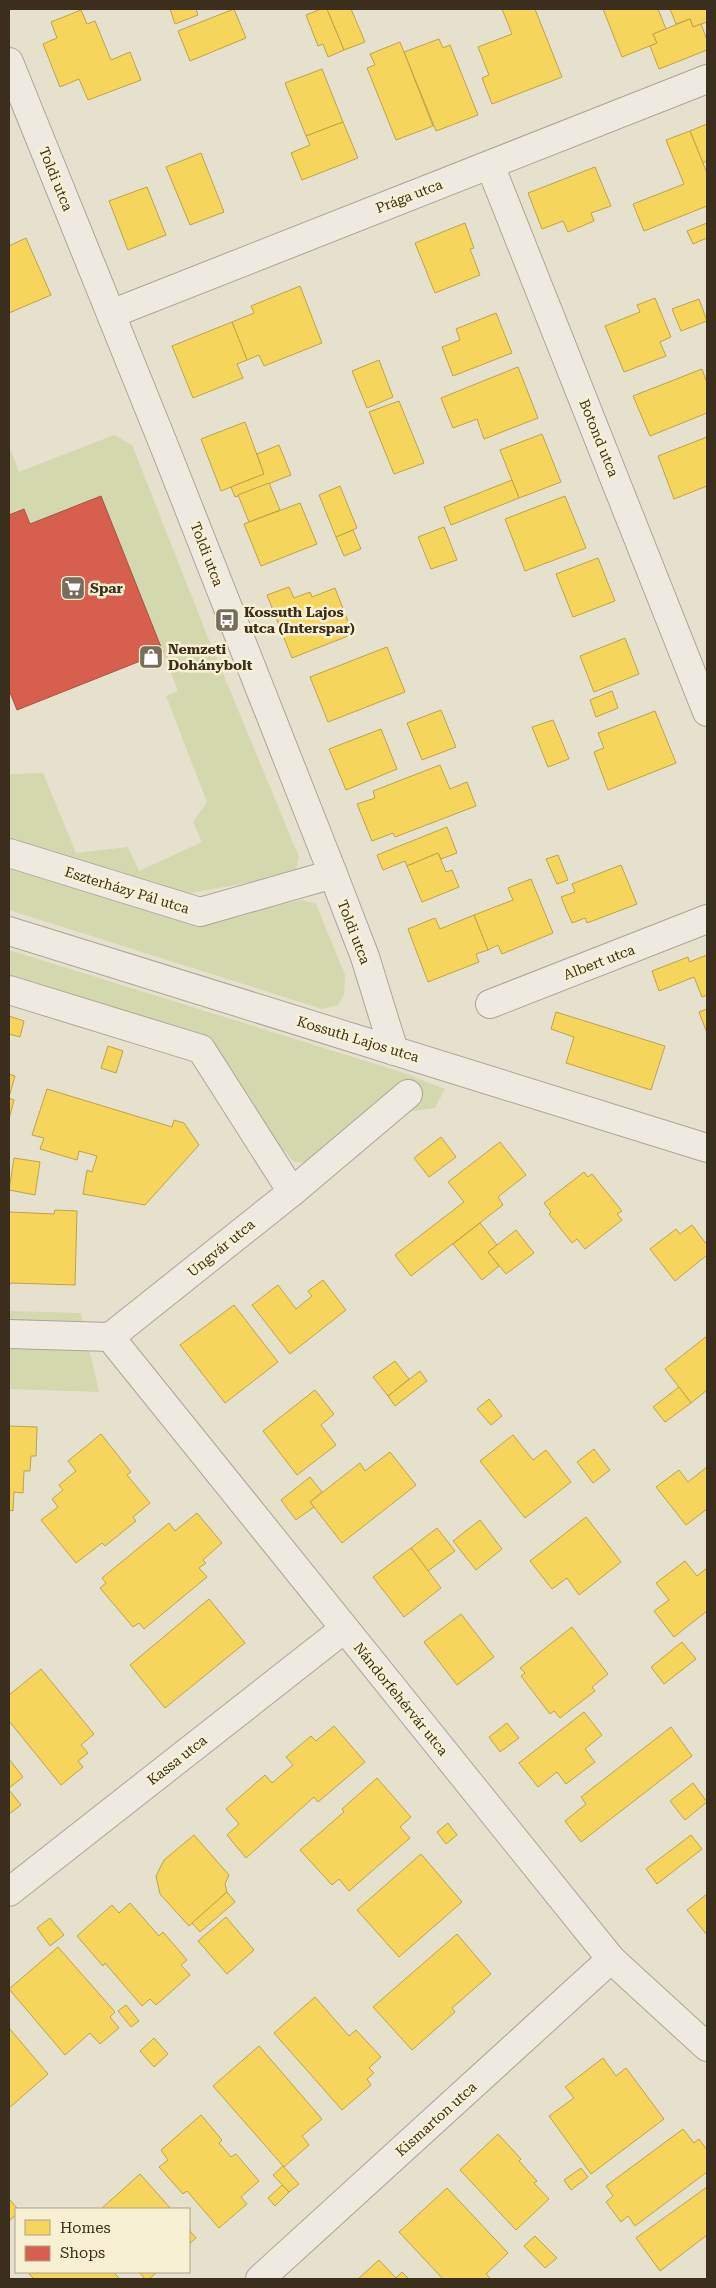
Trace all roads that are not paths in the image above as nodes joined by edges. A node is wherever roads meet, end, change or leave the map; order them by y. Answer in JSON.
{"nodes":[{"id":1,"x":9,"y":62,"type":"edge"},
{"id":2,"x":707,"y":79,"type":"edge"},
{"id":3,"x":490,"y":165,"type":"junction"},
{"id":4,"x":111,"y":314,"type":"junction"},
{"id":5,"x":707,"y":712,"type":"edge"},
{"id":6,"x":9,"y":853,"type":"edge"},
{"id":7,"x":333,"y":874,"type":"junction"},
{"id":8,"x":707,"y":919,"type":"edge"},
{"id":9,"x":9,"y":931,"type":"edge"},
{"id":10,"x":9,"y":990,"type":"edge"},
{"id":11,"x":490,"y":1004,"type":"dead end"},
{"id":12,"x":394,"y":1051,"type":"junction"},
{"id":13,"x":408,"y":1094,"type":"dead end"},
{"id":14,"x":707,"y":1148,"type":"edge"},
{"id":15,"x":292,"y":1192,"type":"junction"},
{"id":16,"x":9,"y":1334,"type":"edge"},
{"id":17,"x":110,"y":1336,"type":"junction"},
{"id":18,"x":344,"y":1628,"type":"junction"},
{"id":19,"x":9,"y":1892,"type":"edge"},
{"id":20,"x":611,"y":1959,"type":"junction"},
{"id":21,"x":707,"y":2047,"type":"edge"},
{"id":22,"x":260,"y":2279,"type":"edge"}],
"edges":[{"from":1,"to":4,"type":"street","name":"Toldi utca"},
{"from":2,"to":3,"type":"street","name":"Prága utca"},
{"from":3,"to":4,"type":"street","name":"Prága utca"},
{"from":3,"to":5,"type":"street","name":"Botond utca"},
{"from":4,"to":7,"type":"street","name":"Toldi utca"},
{"from":6,"to":7,"type":"street","name":"Eszterházy Pál utca"},
{"from":7,"to":12,"type":"street","name":"Toldi utca"},
{"from":8,"to":11,"type":"street","name":"Albert utca"},
{"from":9,"to":12,"type":"street","name":"Kossuth Lajos utca"},
{"from":10,"to":15,"type":"street"},
{"from":12,"to":14,"type":"street","name":"Kossuth Lajos utca"},
{"from":13,"to":15,"type":"street","name":"Ungvár utca"},
{"from":15,"to":17,"type":"street","name":"Ungvár utca"},
{"from":16,"to":17,"type":"street"},
{"from":17,"to":18,"type":"street","name":"Nándorfehérvár utca"},
{"from":18,"to":19,"type":"street","name":"Kassa utca"},
{"from":18,"to":20,"type":"street","name":"Nándorfehérvár utca"},
{"from":20,"to":21,"type":"street","name":"Nándorfehérvár utca"},
{"from":20,"to":22,"type":"street","name":"Kismarton utca"}]}
